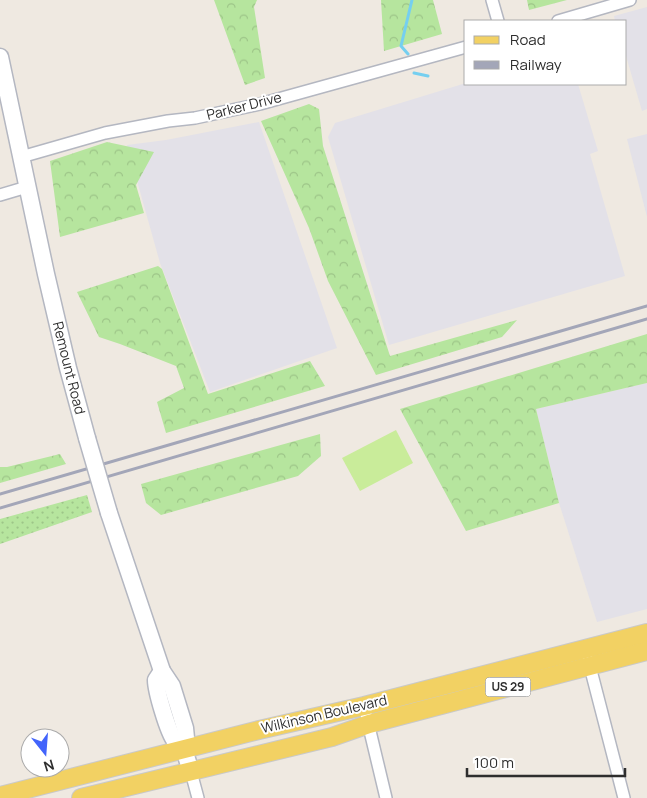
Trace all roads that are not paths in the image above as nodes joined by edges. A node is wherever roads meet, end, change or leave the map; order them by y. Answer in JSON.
{"nodes":[{"id":1,"x":492,"y":0,"type":"edge"},
{"id":2,"x":630,"y":0,"type":"edge"},
{"id":3,"x":498,"y":20,"type":"edge"},
{"id":4,"x":561,"y":20,"type":"edge"},
{"id":5,"x":464,"y":48,"type":"edge"},
{"id":6,"x":0,"y":57,"type":"edge"},
{"id":7,"x":21,"y":157,"type":"junction"},
{"id":8,"x":27,"y":187,"type":"junction"},
{"id":9,"x":0,"y":195,"type":"edge"},
{"id":10,"x":647,"y":633,"type":"edge"},
{"id":11,"x":647,"y":651,"type":"edge"},
{"id":12,"x":588,"y":657,"type":"junction"},
{"id":13,"x":364,"y":706,"type":"junction"},
{"id":14,"x":369,"y":724,"type":"junction"},
{"id":15,"x":184,"y":749,"type":"junction"},
{"id":16,"x":191,"y":772,"type":"junction"},
{"id":17,"x":114,"y":794,"type":"edge"},
{"id":18,"x":0,"y":796,"type":"edge"},
{"id":19,"x":81,"y":798,"type":"edge"},
{"id":20,"x":198,"y":798,"type":"edge"},
{"id":21,"x":386,"y":798,"type":"edge"},
{"id":22,"x":624,"y":798,"type":"edge"}],
"edges":[{"from":1,"to":3,"type":"street"},
{"from":2,"to":4,"type":"street"},
{"from":5,"to":7,"type":"street","name":"Parker Drive"},
{"from":6,"to":7,"type":"main road","name":"Remount Road"},
{"from":7,"to":8,"type":"main road","name":"Remount Road"},
{"from":8,"to":9,"type":"street"},
{"from":8,"to":15,"type":"main road","name":"Remount Road","bridge":true},
{"from":10,"to":12,"type":"main road","name":"Wilkinson Boulevard","number":"US 29"},
{"from":11,"to":12,"type":"main road","name":"Wilkinson Boulevard","number":"US 29"},
{"from":12,"to":13,"type":"main road","name":"Wilkinson Boulevard","number":"US 29"},
{"from":12,"to":14,"type":"main road","name":"Wilkinson Boulevard","number":"US 29"},
{"from":12,"to":22,"type":"street"},
{"from":13,"to":14,"type":"street"},
{"from":13,"to":15,"type":"main road","name":"Wilkinson Boulevard","number":"US 29"},
{"from":14,"to":16,"type":"main road","name":"Wilkinson Boulevard","number":"US 29"},
{"from":14,"to":21,"type":"street"},
{"from":15,"to":16,"type":"main road","name":"Remount Road"},
{"from":15,"to":18,"type":"main road","name":"Wilkinson Boulevard","number":"US 29"},
{"from":16,"to":17,"type":"main road","name":"Wilkinson Boulevard","number":"US 29"},
{"from":16,"to":20,"type":"street","name":"Remount Road"},
{"from":17,"to":19,"type":"main road","name":"Wilkinson Boulevard","number":"US 29"}]}
